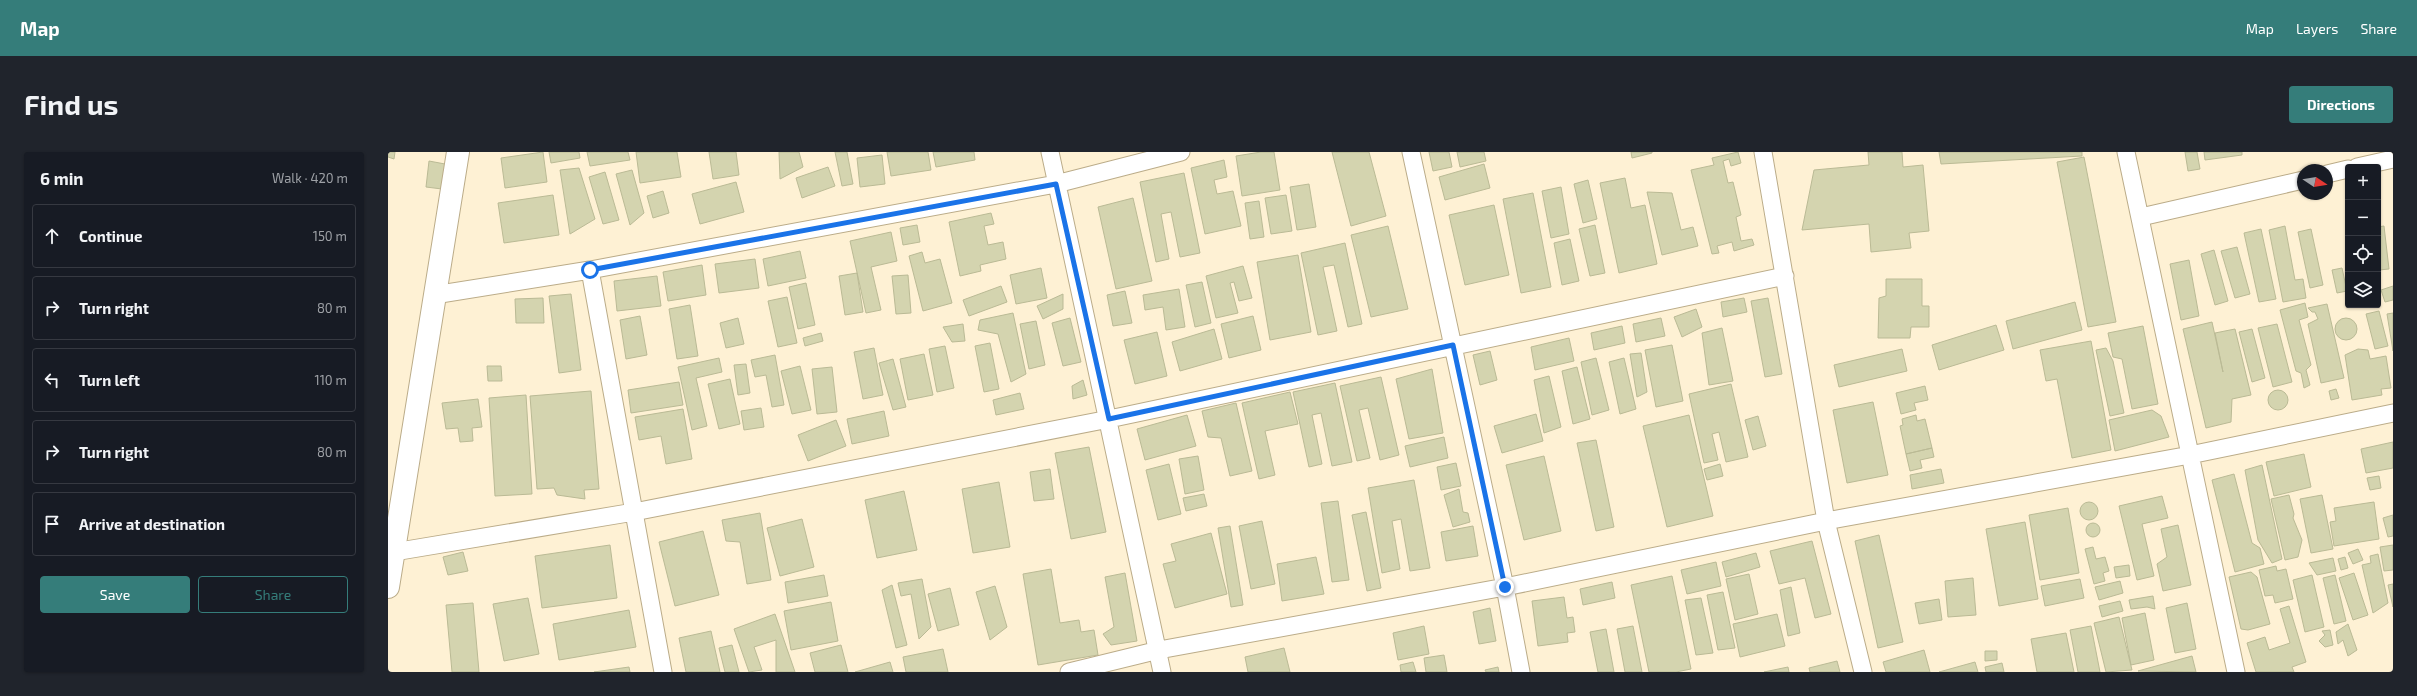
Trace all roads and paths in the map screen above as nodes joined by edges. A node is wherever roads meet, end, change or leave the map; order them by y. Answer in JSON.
{"nodes":[{"id":1,"x":458,"y":152,"type":"edge"},
{"id":2,"x":1050,"y":152,"type":"edge"},
{"id":3,"x":1181,"y":152,"type":"edge"},
{"id":4,"x":1411,"y":152,"type":"edge"},
{"id":5,"x":1763,"y":152,"type":"edge"},
{"id":6,"x":2126,"y":152,"type":"edge"},
{"id":7,"x":2393,"y":159,"type":"edge"},
{"id":8,"x":2370,"y":164,"type":"edge"},
{"id":9,"x":2345,"y":170,"type":"edge"},
{"id":10,"x":2333,"y":173,"type":"edge"},
{"id":11,"x":2297,"y":181,"type":"edge"},
{"id":12,"x":1056,"y":184,"type":"junction"},
{"id":13,"x":2141,"y":217,"type":"junction"},
{"id":14,"x":590,"y":270,"type":"junction"},
{"id":15,"x":1785,"y":276,"type":"junction"},
{"id":16,"x":434,"y":295,"type":"junction"},
{"id":17,"x":1453,"y":345,"type":"junction"},
{"id":18,"x":2393,"y":413,"type":"edge"},
{"id":19,"x":1109,"y":419,"type":"junction"},
{"id":20,"x":2190,"y":455,"type":"junction"},
{"id":21,"x":634,"y":512,"type":"junction"},
{"id":22,"x":1826,"y":521,"type":"junction"},
{"id":23,"x":394,"y":552,"type":"junction"},
{"id":24,"x":388,"y":587,"type":"edge"},
{"id":25,"x":1505,"y":587,"type":"junction"},
{"id":26,"x":1159,"y":650,"type":"junction"},
{"id":27,"x":663,"y":672,"type":"edge"},
{"id":28,"x":1070,"y":672,"type":"edge"},
{"id":29,"x":1162,"y":672,"type":"edge"},
{"id":30,"x":1521,"y":672,"type":"edge"},
{"id":31,"x":1863,"y":672,"type":"edge"},
{"id":32,"x":2236,"y":672,"type":"edge"}],
"edges":[{"from":1,"to":16,"type":"street"},
{"from":2,"to":12,"type":"street"},
{"from":3,"to":12,"type":"street"},
{"from":4,"to":17,"type":"street"},
{"from":5,"to":15,"type":"street"},
{"from":6,"to":13,"type":"street"},
{"from":7,"to":8,"type":"street"},
{"from":9,"to":10,"type":"street"},
{"from":11,"to":13,"type":"street"},
{"from":12,"to":14,"type":"street"},
{"from":12,"to":19,"type":"street"},
{"from":13,"to":20,"type":"street"},
{"from":14,"to":16,"type":"street"},
{"from":14,"to":21,"type":"street"},
{"from":15,"to":17,"type":"street"},
{"from":15,"to":22,"type":"street"},
{"from":16,"to":23,"type":"street"},
{"from":17,"to":19,"type":"street"},
{"from":17,"to":25,"type":"street"},
{"from":18,"to":20,"type":"street"},
{"from":19,"to":21,"type":"street"},
{"from":19,"to":26,"type":"street"},
{"from":20,"to":22,"type":"street"},
{"from":20,"to":32,"type":"street"},
{"from":21,"to":23,"type":"street"},
{"from":21,"to":27,"type":"street"},
{"from":22,"to":25,"type":"street"},
{"from":22,"to":31,"type":"street"},
{"from":23,"to":24,"type":"street"},
{"from":25,"to":26,"type":"street"},
{"from":25,"to":30,"type":"street"},
{"from":26,"to":28,"type":"street"},
{"from":26,"to":29,"type":"street"}]}
